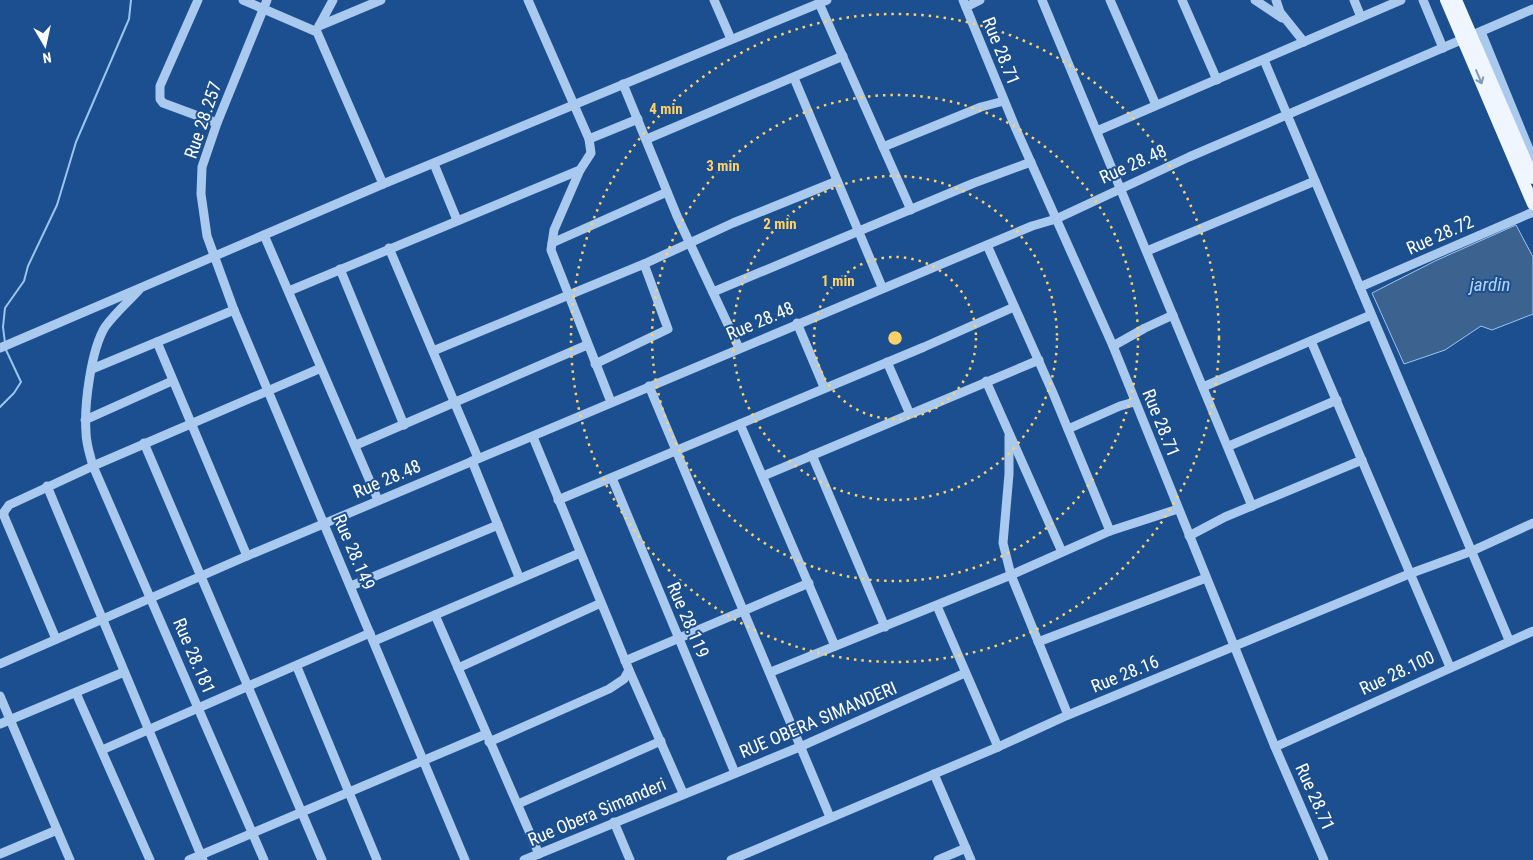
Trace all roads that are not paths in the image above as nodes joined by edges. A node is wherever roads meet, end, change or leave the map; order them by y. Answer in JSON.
{"nodes":[{"id":1,"x":198,"y":0,"type":"edge"},
{"id":2,"x":242,"y":0,"type":"edge"},
{"id":3,"x":267,"y":0,"type":"edge"},
{"id":4,"x":333,"y":0,"type":"edge"},
{"id":5,"x":381,"y":0,"type":"edge"},
{"id":6,"x":528,"y":0,"type":"edge"},
{"id":7,"x":714,"y":0,"type":"edge"},
{"id":8,"x":980,"y":0,"type":"edge"},
{"id":9,"x":1042,"y":0,"type":"edge"},
{"id":10,"x":1110,"y":0,"type":"edge"},
{"id":11,"x":1182,"y":0,"type":"edge"},
{"id":12,"x":1256,"y":0,"type":"edge"},
{"id":13,"x":1276,"y":0,"type":"edge"},
{"id":14,"x":1354,"y":0,"type":"edge"},
{"id":15,"x":1401,"y":0,"type":"edge"},
{"id":16,"x":1423,"y":0,"type":"edge"},
{"id":17,"x":1446,"y":0,"type":"edge"},
{"id":18,"x":1456,"y":0,"type":"edge"},
{"id":19,"x":823,"y":2,"type":"edge"},
{"id":20,"x":964,"y":4,"type":"edge"},
{"id":21,"x":263,"y":9,"type":"junction"},
{"id":22,"x":1533,"y":9,"type":"edge"},
{"id":23,"x":1361,"y":18,"type":"junction"},
{"id":24,"x":1288,"y":23,"type":"junction"},
{"id":25,"x":318,"y":29,"type":"junction"},
{"id":26,"x":1472,"y":36,"type":"junction"},
{"id":27,"x":731,"y":39,"type":"junction"},
{"id":28,"x":1304,"y":42,"type":"junction"},
{"id":29,"x":1443,"y":48,"type":"junction"},
{"id":30,"x":843,"y":56,"type":"junction"},
{"id":31,"x":1264,"y":60,"type":"junction"},
{"id":32,"x":794,"y":78,"type":"junction"},
{"id":33,"x":1217,"y":80,"type":"junction"},
{"id":34,"x":623,"y":84,"type":"junction"},
{"id":35,"x":1004,"y":101,"type":"junction"},
{"id":36,"x":1156,"y":105,"type":"junction"},
{"id":37,"x":573,"y":106,"type":"junction"},
{"id":38,"x":1288,"y":115,"type":"junction"},
{"id":39,"x":638,"y":119,"type":"junction"},
{"id":40,"x":217,"y":123,"type":"junction"},
{"id":41,"x":1097,"y":131,"type":"junction"},
{"id":42,"x":589,"y":139,"type":"junction"},
{"id":43,"x":647,"y":139,"type":"junction"},
{"id":44,"x":883,"y":147,"type":"junction"},
{"id":45,"x":1533,"y":159,"type":"edge"},
{"id":46,"x":1031,"y":162,"type":"junction"},
{"id":47,"x":434,"y":164,"type":"junction"},
{"id":48,"x":580,"y":170,"type":"junction"},
{"id":49,"x":1533,"y":178,"type":"edge"},
{"id":50,"x":837,"y":181,"type":"junction"},
{"id":51,"x":1315,"y":181,"type":"junction"},
{"id":52,"x":383,"y":184,"type":"junction"},
{"id":53,"x":1120,"y":188,"type":"junction"},
{"id":54,"x":667,"y":192,"type":"junction"},
{"id":55,"x":1533,"y":204,"type":"edge"},
{"id":56,"x":911,"y":210,"type":"junction"},
{"id":57,"x":1533,"y":212,"type":"edge"},
{"id":58,"x":1056,"y":219,"type":"junction"},
{"id":59,"x":457,"y":220,"type":"junction"},
{"id":60,"x":859,"y":232,"type":"junction"},
{"id":61,"x":264,"y":235,"type":"junction"},
{"id":62,"x":690,"y":241,"type":"junction"},
{"id":63,"x":552,"y":242,"type":"junction"},
{"id":64,"x":987,"y":245,"type":"junction"},
{"id":65,"x":389,"y":248,"type":"junction"},
{"id":66,"x":1147,"y":252,"type":"junction"},
{"id":67,"x":214,"y":256,"type":"junction"},
{"id":68,"x":644,"y":264,"type":"junction"},
{"id":69,"x":340,"y":269,"type":"junction"},
{"id":70,"x":143,"y":287,"type":"junction"},
{"id":71,"x":882,"y":287,"type":"junction"},
{"id":72,"x":1360,"y":287,"type":"junction"},
{"id":73,"x":289,"y":291,"type":"junction"},
{"id":74,"x":714,"y":292,"type":"junction"},
{"id":75,"x":570,"y":295,"type":"junction"},
{"id":76,"x":1014,"y":307,"type":"junction"},
{"id":77,"x":234,"y":310,"type":"junction"},
{"id":78,"x":1371,"y":315,"type":"junction"},
{"id":79,"x":1173,"y":316,"type":"junction"},
{"id":80,"x":797,"y":323,"type":"junction"},
{"id":81,"x":1311,"y":341,"type":"junction"},
{"id":82,"x":157,"y":342,"type":"junction"},
{"id":83,"x":587,"y":345,"type":"junction"},
{"id":84,"x":1113,"y":346,"type":"junction"},
{"id":85,"x":0,"y":348,"type":"edge"},
{"id":86,"x":739,"y":348,"type":"junction"},
{"id":87,"x":433,"y":351,"type":"junction"},
{"id":88,"x":1039,"y":360,"type":"junction"},
{"id":89,"x":887,"y":362,"type":"junction"},
{"id":90,"x":595,"y":364,"type":"junction"},
{"id":91,"x":321,"y":368,"type":"junction"},
{"id":92,"x":92,"y":369,"type":"junction"},
{"id":93,"x":172,"y":381,"type":"junction"},
{"id":94,"x":986,"y":381,"type":"junction"},
{"id":95,"x":650,"y":386,"type":"junction"},
{"id":96,"x":824,"y":387,"type":"junction"},
{"id":97,"x":1203,"y":387,"type":"junction"},
{"id":98,"x":269,"y":390,"type":"junction"},
{"id":99,"x":1337,"y":400,"type":"junction"},
{"id":100,"x":611,"y":402,"type":"junction"},
{"id":101,"x":1134,"y":402,"type":"junction"},
{"id":102,"x":455,"y":403,"type":"junction"},
{"id":103,"x":909,"y":412,"type":"junction"},
{"id":104,"x":85,"y":420,"type":"junction"},
{"id":105,"x":191,"y":424,"type":"junction"},
{"id":106,"x":740,"y":424,"type":"junction"},
{"id":107,"x":404,"y":425,"type":"junction"},
{"id":108,"x":1068,"y":429,"type":"junction"},
{"id":109,"x":532,"y":436,"type":"junction"},
{"id":110,"x":1009,"y":436,"type":"junction"},
{"id":111,"x":144,"y":444,"type":"junction"},
{"id":112,"x":356,"y":446,"type":"junction"},
{"id":113,"x":1229,"y":446,"type":"junction"},
{"id":114,"x":677,"y":451,"type":"junction"},
{"id":115,"x":812,"y":455,"type":"junction"},
{"id":116,"x":475,"y":459,"type":"junction"},
{"id":117,"x":1362,"y":460,"type":"junction"},
{"id":118,"x":93,"y":466,"type":"junction"},
{"id":119,"x":763,"y":476,"type":"junction"},
{"id":120,"x":612,"y":478,"type":"junction"},
{"id":121,"x":47,"y":486,"type":"junction"},
{"id":122,"x":378,"y":500,"type":"junction"},
{"id":123,"x":558,"y":500,"type":"junction"},
{"id":124,"x":1252,"y":506,"type":"junction"},
{"id":125,"x":1178,"y":509,"type":"junction"},
{"id":126,"x":324,"y":523,"type":"junction"},
{"id":127,"x":1533,"y":523,"type":"edge"},
{"id":128,"x":498,"y":524,"type":"junction"},
{"id":129,"x":1110,"y":531,"type":"junction"},
{"id":130,"x":1189,"y":536,"type":"junction"},
{"id":131,"x":1472,"y":551,"type":"junction"},
{"id":132,"x":1062,"y":552,"type":"junction"},
{"id":133,"x":580,"y":553,"type":"junction"},
{"id":134,"x":247,"y":556,"type":"junction"},
{"id":135,"x":1409,"y":574,"type":"junction"},
{"id":136,"x":201,"y":576,"type":"junction"},
{"id":137,"x":1010,"y":576,"type":"junction"},
{"id":138,"x":519,"y":577,"type":"junction"},
{"id":139,"x":1206,"y":578,"type":"junction"},
{"id":140,"x":809,"y":583,"type":"junction"},
{"id":141,"x":351,"y":586,"type":"junction"},
{"id":142,"x":152,"y":597,"type":"junction"},
{"id":143,"x":601,"y":602,"type":"junction"},
{"id":144,"x":937,"y":606,"type":"junction"},
{"id":145,"x":743,"y":609,"type":"junction"},
{"id":146,"x":435,"y":615,"type":"junction"},
{"id":147,"x":103,"y":620,"type":"junction"},
{"id":148,"x":886,"y":627,"type":"junction"},
{"id":149,"x":1533,"y":631,"type":"edge"},
{"id":150,"x":372,"y":637,"type":"junction"},
{"id":151,"x":678,"y":638,"type":"junction"},
{"id":152,"x":56,"y":639,"type":"junction"},
{"id":153,"x":1509,"y":640,"type":"junction"},
{"id":154,"x":1038,"y":642,"type":"junction"},
{"id":155,"x":835,"y":646,"type":"junction"},
{"id":156,"x":1234,"y":648,"type":"junction"},
{"id":157,"x":626,"y":661,"type":"junction"},
{"id":158,"x":0,"y":664,"type":"edge"},
{"id":159,"x":297,"y":666,"type":"junction"},
{"id":160,"x":1450,"y":667,"type":"junction"},
{"id":161,"x":458,"y":668,"type":"junction"},
{"id":162,"x":629,"y":670,"type":"junction"},
{"id":163,"x":124,"y":672,"type":"junction"},
{"id":164,"x":771,"y":672,"type":"junction"},
{"id":165,"x":966,"y":673,"type":"junction"},
{"id":166,"x":248,"y":687,"type":"junction"},
{"id":167,"x":76,"y":693,"type":"junction"},
{"id":168,"x":0,"y":696,"type":"edge"},
{"id":169,"x":198,"y":709,"type":"junction"},
{"id":170,"x":1068,"y":715,"type":"junction"},
{"id":171,"x":10,"y":720,"type":"junction"},
{"id":172,"x":0,"y":724,"type":"edge"},
{"id":173,"x":150,"y":731,"type":"junction"},
{"id":174,"x":488,"y":738,"type":"junction"},
{"id":175,"x":661,"y":741,"type":"junction"},
{"id":176,"x":802,"y":746,"type":"junction"},
{"id":177,"x":998,"y":747,"type":"junction"},
{"id":178,"x":1275,"y":747,"type":"junction"},
{"id":179,"x":102,"y":750,"type":"junction"},
{"id":180,"x":423,"y":761,"type":"junction"},
{"id":181,"x":735,"y":773,"type":"junction"},
{"id":182,"x":934,"y":774,"type":"junction"},
{"id":183,"x":349,"y":792,"type":"junction"},
{"id":184,"x":683,"y":793,"type":"junction"},
{"id":185,"x":518,"y":804,"type":"junction"},
{"id":186,"x":302,"y":810,"type":"junction"},
{"id":187,"x":830,"y":816,"type":"junction"},
{"id":188,"x":614,"y":822,"type":"junction"},
{"id":189,"x":57,"y":830,"type":"junction"},
{"id":190,"x":252,"y":832,"type":"junction"},
{"id":191,"x":966,"y":848,"type":"junction"},
{"id":192,"x":0,"y":853,"type":"edge"},
{"id":193,"x":538,"y":854,"type":"junction"},
{"id":194,"x":202,"y":857,"type":"edge"},
{"id":195,"x":70,"y":860,"type":"edge"},
{"id":196,"x":150,"y":860,"type":"edge"},
{"id":197,"x":188,"y":860,"type":"edge"},
{"id":198,"x":264,"y":860,"type":"edge"},
{"id":199,"x":322,"y":860,"type":"edge"},
{"id":200,"x":377,"y":860,"type":"edge"},
{"id":201,"x":465,"y":860,"type":"edge"},
{"id":202,"x":524,"y":860,"type":"edge"},
{"id":203,"x":630,"y":860,"type":"edge"},
{"id":204,"x":730,"y":860,"type":"edge"},
{"id":205,"x":938,"y":860,"type":"edge"},
{"id":206,"x":971,"y":860,"type":"edge"},
{"id":207,"x":1324,"y":860,"type":"edge"}],
"edges":[{"from":1,"to":40,"type":"street"},
{"from":2,"to":21,"type":"street"},
{"from":3,"to":21,"type":"street","name":"Rue 28.257"},
{"from":4,"to":25,"type":"street"},
{"from":5,"to":25,"type":"street"},
{"from":6,"to":37,"type":"street"},
{"from":7,"to":27,"type":"street"},
{"from":8,"to":20,"type":"street"},
{"from":9,"to":41,"type":"street"},
{"from":10,"to":36,"type":"street"},
{"from":11,"to":33,"type":"street"},
{"from":12,"to":24,"type":"street"},
{"from":13,"to":24,"type":"street"},
{"from":14,"to":23,"type":"street"},
{"from":15,"to":23,"type":"street"},
{"from":16,"to":29,"type":"street"},
{"from":17,"to":26,"type":"main road"},
{"from":18,"to":26,"type":"main road"},
{"from":19,"to":27,"type":"street"},
{"from":19,"to":30,"type":"street"},
{"from":20,"to":35,"type":"street","name":"Rue 28.71"},
{"from":21,"to":25,"type":"street"},
{"from":21,"to":40,"type":"street","name":"Rue 28.257"},
{"from":22,"to":26,"type":"street","name":"Rue 28.48"},
{"from":23,"to":28,"type":"street"},
{"from":24,"to":28,"type":"street"},
{"from":25,"to":52,"type":"street"},
{"from":26,"to":29,"type":"street","name":"Rue 28.48"},
{"from":26,"to":45,"type":"street"},
{"from":26,"to":49,"type":"main road"},
{"from":26,"to":55,"type":"main road","one_way":true},
{"from":27,"to":34,"type":"street"},
{"from":28,"to":31,"type":"street"},
{"from":29,"to":38,"type":"street","name":"Rue 28.48"},
{"from":30,"to":32,"type":"street"},
{"from":30,"to":44,"type":"street"},
{"from":31,"to":33,"type":"street"},
{"from":31,"to":38,"type":"street"},
{"from":32,"to":43,"type":"street"},
{"from":32,"to":50,"type":"street"},
{"from":33,"to":36,"type":"street"},
{"from":34,"to":37,"type":"street"},
{"from":34,"to":39,"type":"street"},
{"from":35,"to":44,"type":"street"},
{"from":35,"to":46,"type":"street","name":"Rue 28.71"},
{"from":36,"to":41,"type":"street"},
{"from":37,"to":42,"type":"street"},
{"from":37,"to":47,"type":"street"},
{"from":38,"to":51,"type":"street"},
{"from":38,"to":53,"type":"street","name":"Rue 28.48"},
{"from":39,"to":42,"type":"street"},
{"from":39,"to":43,"type":"street"},
{"from":40,"to":67,"type":"street","name":"Rue 28.257"},
{"from":41,"to":53,"type":"street"},
{"from":42,"to":48,"type":"street"},
{"from":43,"to":54,"type":"street"},
{"from":44,"to":56,"type":"street"},
{"from":46,"to":56,"type":"street"},
{"from":46,"to":58,"type":"street","name":"Rue 28.71"},
{"from":47,"to":52,"type":"street"},
{"from":47,"to":59,"type":"street"},
{"from":48,"to":59,"type":"street"},
{"from":48,"to":63,"type":"street"},
{"from":50,"to":60,"type":"street"},
{"from":50,"to":62,"type":"street"},
{"from":51,"to":66,"type":"street"},
{"from":51,"to":72,"type":"street"},
{"from":52,"to":61,"type":"street"},
{"from":53,"to":58,"type":"street","name":"Rue 28.48"},
{"from":53,"to":66,"type":"street"},
{"from":54,"to":62,"type":"street"},
{"from":54,"to":63,"type":"street"},
{"from":56,"to":60,"type":"street"},
{"from":57,"to":72,"type":"street","name":"Rue 28.72"},
{"from":58,"to":64,"type":"street","name":"Rue 28.48"},
{"from":58,"to":84,"type":"street","name":"Rue 28.71"},
{"from":59,"to":65,"type":"street"},
{"from":60,"to":71,"type":"street"},
{"from":60,"to":74,"type":"street"},
{"from":61,"to":67,"type":"street"},
{"from":61,"to":73,"type":"street"},
{"from":62,"to":68,"type":"street"},
{"from":62,"to":74,"type":"street"},
{"from":63,"to":75,"type":"street"},
{"from":64,"to":71,"type":"street","name":"Rue 28.48"},
{"from":64,"to":76,"type":"street"},
{"from":65,"to":69,"type":"street"},
{"from":65,"to":87,"type":"street"},
{"from":66,"to":79,"type":"street"},
{"from":67,"to":70,"type":"street"},
{"from":67,"to":77,"type":"street","name":"Rue 28.149"},
{"from":68,"to":75,"type":"street"},
{"from":68,"to":90,"type":"street"},
{"from":69,"to":73,"type":"street"},
{"from":69,"to":107,"type":"street"},
{"from":70,"to":85,"type":"street"},
{"from":70,"to":92,"type":"street","name":"Rue 28.181"},
{"from":71,"to":80,"type":"street","name":"Rue 28.48"},
{"from":72,"to":78,"type":"street"},
{"from":73,"to":91,"type":"street"},
{"from":74,"to":86,"type":"street"},
{"from":75,"to":83,"type":"street"},
{"from":75,"to":87,"type":"street"},
{"from":76,"to":88,"type":"street"},
{"from":76,"to":89,"type":"street"},
{"from":77,"to":82,"type":"street"},
{"from":77,"to":98,"type":"street","name":"Rue 28.149"},
{"from":78,"to":81,"type":"street"},
{"from":78,"to":131,"type":"street"},
{"from":79,"to":84,"type":"street"},
{"from":79,"to":97,"type":"street"},
{"from":80,"to":86,"type":"street","name":"Rue 28.48"},
{"from":80,"to":96,"type":"street"},
{"from":81,"to":97,"type":"street"},
{"from":81,"to":99,"type":"street"},
{"from":82,"to":92,"type":"street"},
{"from":82,"to":93,"type":"street"},
{"from":83,"to":90,"type":"street"},
{"from":83,"to":102,"type":"street"},
{"from":84,"to":101,"type":"street","name":"Rue 28.71"},
{"from":86,"to":95,"type":"street","name":"Rue 28.48"},
{"from":87,"to":102,"type":"street"},
{"from":88,"to":94,"type":"street"},
{"from":88,"to":108,"type":"street"},
{"from":89,"to":96,"type":"street"},
{"from":89,"to":103,"type":"street"},
{"from":90,"to":100,"type":"street"},
{"from":91,"to":98,"type":"street"},
{"from":91,"to":112,"type":"street"},
{"from":92,"to":104,"type":"street","name":"Rue 28.181"},
{"from":93,"to":104,"type":"street"},
{"from":93,"to":105,"type":"street"},
{"from":94,"to":103,"type":"street"},
{"from":94,"to":110,"type":"street"},
{"from":95,"to":100,"type":"street","name":"Rue 28.48"},
{"from":95,"to":114,"type":"street"},
{"from":96,"to":106,"type":"street"},
{"from":97,"to":113,"type":"street"},
{"from":98,"to":105,"type":"street"},
{"from":98,"to":126,"type":"street","name":"Rue 28.149"},
{"from":99,"to":113,"type":"street"},
{"from":99,"to":117,"type":"street"},
{"from":100,"to":109,"type":"street","name":"Rue 28.48"},
{"from":101,"to":108,"type":"street"},
{"from":101,"to":125,"type":"street","name":"Rue 28.71"},
{"from":102,"to":107,"type":"street"},
{"from":102,"to":116,"type":"street"},
{"from":103,"to":115,"type":"street"},
{"from":104,"to":118,"type":"street","name":"Rue 28.181"},
{"from":105,"to":111,"type":"street"},
{"from":105,"to":134,"type":"street"},
{"from":106,"to":114,"type":"street"},
{"from":106,"to":119,"type":"street"},
{"from":107,"to":112,"type":"street"},
{"from":108,"to":129,"type":"street"},
{"from":109,"to":116,"type":"street","name":"Rue 28.48"},
{"from":109,"to":123,"type":"street"},
{"from":110,"to":132,"type":"street"},
{"from":110,"to":137,"type":"street"},
{"from":111,"to":118,"type":"street"},
{"from":111,"to":136,"type":"street"},
{"from":112,"to":122,"type":"street"},
{"from":113,"to":124,"type":"street"},
{"from":114,"to":120,"type":"street"},
{"from":114,"to":145,"type":"street"},
{"from":115,"to":119,"type":"street"},
{"from":115,"to":148,"type":"street"},
{"from":116,"to":122,"type":"street","name":"Rue 28.48"},
{"from":116,"to":128,"type":"street"},
{"from":117,"to":124,"type":"street"},
{"from":117,"to":135,"type":"street"},
{"from":118,"to":121,"type":"street"},
{"from":118,"to":142,"type":"street","name":"Rue 28.181"},
{"from":119,"to":140,"type":"street"},
{"from":120,"to":123,"type":"street"},
{"from":120,"to":151,"type":"street","name":"Rue 28.119"},
{"from":121,"to":147,"type":"street"},
{"from":121,"to":152,"type":"street"},
{"from":122,"to":126,"type":"street","name":"Rue 28.48"},
{"from":123,"to":133,"type":"street"},
{"from":124,"to":130,"type":"street"},
{"from":125,"to":129,"type":"street"},
{"from":125,"to":130,"type":"street","name":"Rue 28.71"},
{"from":126,"to":134,"type":"street","name":"Rue 28.48"},
{"from":126,"to":141,"type":"street","name":"Rue 28.149"},
{"from":127,"to":131,"type":"street","name":"Rue 28.16"},
{"from":128,"to":138,"type":"street"},
{"from":128,"to":141,"type":"street"},
{"from":129,"to":132,"type":"street"},
{"from":130,"to":139,"type":"street","name":"Rue 28.71"},
{"from":131,"to":135,"type":"street","name":"Rue 28.16"},
{"from":131,"to":153,"type":"street"},
{"from":132,"to":137,"type":"street"},
{"from":133,"to":138,"type":"street"},
{"from":133,"to":143,"type":"street"},
{"from":134,"to":136,"type":"street","name":"Rue 28.48"},
{"from":135,"to":156,"type":"street","name":"Rue 28.16"},
{"from":135,"to":160,"type":"street"},
{"from":136,"to":142,"type":"street","name":"Rue 28.48"},
{"from":136,"to":166,"type":"street"},
{"from":137,"to":144,"type":"street"},
{"from":137,"to":154,"type":"street"},
{"from":138,"to":146,"type":"street"},
{"from":139,"to":154,"type":"street"},
{"from":139,"to":156,"type":"street","name":"Rue 28.71"},
{"from":140,"to":145,"type":"street"},
{"from":140,"to":155,"type":"street"},
{"from":141,"to":150,"type":"street","name":"Rue 28.149"},
{"from":142,"to":147,"type":"street","name":"Rue 28.48"},
{"from":142,"to":169,"type":"street","name":"Rue 28.181"},
{"from":143,"to":157,"type":"street"},
{"from":143,"to":161,"type":"street"},
{"from":144,"to":148,"type":"street"},
{"from":144,"to":165,"type":"street"},
{"from":145,"to":151,"type":"street"},
{"from":145,"to":164,"type":"street"},
{"from":146,"to":150,"type":"street"},
{"from":146,"to":161,"type":"street"},
{"from":147,"to":152,"type":"street","name":"Rue 28.48"},
{"from":147,"to":163,"type":"street"},
{"from":148,"to":155,"type":"street"},
{"from":149,"to":153,"type":"street","name":"Rue 28.100"},
{"from":150,"to":159,"type":"street"},
{"from":150,"to":180,"type":"street","name":"Rue 28.149"},
{"from":151,"to":157,"type":"street"},
{"from":151,"to":181,"type":"street","name":"Rue 28.119"},
{"from":152,"to":158,"type":"street","name":"Rue 28.48"},
{"from":153,"to":160,"type":"street","name":"Rue 28.100"},
{"from":154,"to":170,"type":"street"},
{"from":155,"to":164,"type":"street"},
{"from":156,"to":170,"type":"street","name":"Rue 28.16"},
{"from":156,"to":178,"type":"street","name":"Rue 28.71"},
{"from":157,"to":162,"type":"street"},
{"from":159,"to":166,"type":"street"},
{"from":159,"to":183,"type":"street"},
{"from":160,"to":178,"type":"street","name":"Rue 28.100"},
{"from":161,"to":174,"type":"street"},
{"from":162,"to":174,"type":"street"},
{"from":162,"to":175,"type":"street"},
{"from":163,"to":167,"type":"street"},
{"from":163,"to":173,"type":"street"},
{"from":164,"to":176,"type":"street"},
{"from":165,"to":176,"type":"street","name":"RUE OBERA SIMANDERI"},
{"from":165,"to":177,"type":"street"},
{"from":166,"to":169,"type":"street"},
{"from":166,"to":186,"type":"street"},
{"from":167,"to":171,"type":"street"},
{"from":167,"to":179,"type":"street"},
{"from":168,"to":171,"type":"street"},
{"from":169,"to":173,"type":"street"},
{"from":169,"to":190,"type":"street","name":"Rue 28.181"},
{"from":170,"to":177,"type":"street","name":"Rue 28.16"},
{"from":171,"to":172,"type":"street"},
{"from":171,"to":189,"type":"street"},
{"from":173,"to":179,"type":"street"},
{"from":173,"to":194,"type":"street"},
{"from":174,"to":180,"type":"street"},
{"from":174,"to":185,"type":"street"},
{"from":175,"to":184,"type":"street"},
{"from":175,"to":185,"type":"street"},
{"from":176,"to":181,"type":"street","name":"RUE OBERA SIMANDERI"},
{"from":176,"to":187,"type":"street"},
{"from":177,"to":182,"type":"street","name":"Rue 28.16"},
{"from":178,"to":207,"type":"street","name":"Rue 28.71"},
{"from":179,"to":196,"type":"street"},
{"from":180,"to":183,"type":"street"},
{"from":180,"to":201,"type":"street","name":"Rue 28.149"},
{"from":181,"to":184,"type":"street","name":"RUE OBERA SIMANDERI"},
{"from":182,"to":187,"type":"street","name":"Rue 28.16"},
{"from":182,"to":191,"type":"street"},
{"from":183,"to":186,"type":"street"},
{"from":183,"to":200,"type":"street"},
{"from":184,"to":188,"type":"street","name":"Rue Obera Simanderi"},
{"from":185,"to":193,"type":"street"},
{"from":186,"to":190,"type":"street"},
{"from":186,"to":199,"type":"street"},
{"from":187,"to":204,"type":"street","name":"Rue 28.16"},
{"from":188,"to":193,"type":"street","name":"Rue Obera Simanderi"},
{"from":188,"to":203,"type":"street"},
{"from":189,"to":192,"type":"street"},
{"from":189,"to":195,"type":"street"},
{"from":190,"to":194,"type":"street"},
{"from":190,"to":198,"type":"street","name":"Rue 28.181"},
{"from":191,"to":205,"type":"street"},
{"from":191,"to":206,"type":"street"},
{"from":193,"to":202,"type":"street","name":"Rue Obera Simanderi"},
{"from":194,"to":197,"type":"street"}]}
